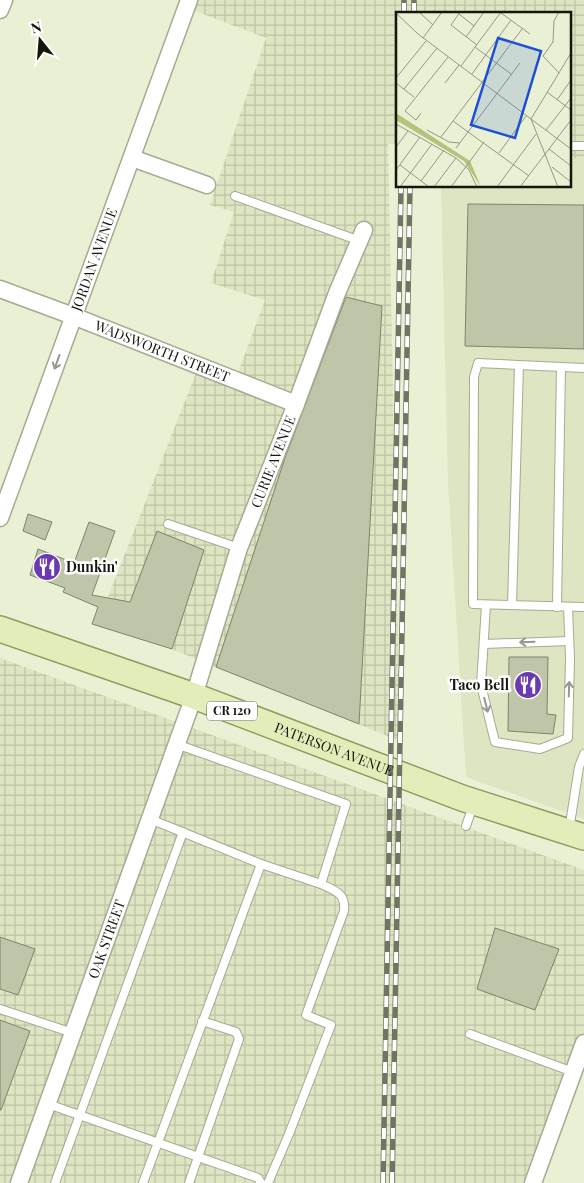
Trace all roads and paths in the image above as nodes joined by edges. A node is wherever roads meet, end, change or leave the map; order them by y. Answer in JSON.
{"nodes":[{"id":1,"x":4,"y":0,"type":"edge"},
{"id":2,"x":189,"y":0,"type":"edge"},
{"id":3,"x":0,"y":10,"type":"edge"},
{"id":4,"x":132,"y":158,"type":"junction"},
{"id":5,"x":207,"y":185,"type":"dead end"},
{"id":6,"x":235,"y":196,"type":"dead end"},
{"id":7,"x":362,"y":235,"type":"joint"},
{"id":8,"x":0,"y":289,"type":"edge"},
{"id":9,"x":73,"y":316,"type":"junction"},
{"id":10,"x":518,"y":365,"type":"junction"},
{"id":11,"x":561,"y":367,"type":"junction"},
{"id":12,"x":584,"y":368,"type":"edge"},
{"id":13,"x":296,"y":404,"type":"junction"},
{"id":14,"x":0,"y":518,"type":"edge"},
{"id":15,"x":168,"y":524,"type":"dead end"},
{"id":16,"x":239,"y":548,"type":"junction"},
{"id":17,"x":486,"y":605,"type":"junction"},
{"id":18,"x":512,"y":605,"type":"junction"},
{"id":19,"x":558,"y":607,"type":"junction"},
{"id":20,"x":568,"y":607,"type":"junction"},
{"id":21,"x":584,"y":607,"type":"edge"},
{"id":22,"x":0,"y":629,"type":"edge"},
{"id":23,"x":570,"y":641,"type":"junction"},
{"id":24,"x":484,"y":644,"type":"junction"},
{"id":25,"x":194,"y":696,"type":"junction"},
{"id":26,"x":176,"y":744,"type":"junction"},
{"id":27,"x":584,"y":754,"type":"edge"},
{"id":28,"x":474,"y":802,"type":"junction"},
{"id":29,"x":150,"y":819,"type":"junction"},
{"id":30,"x":466,"y":826,"type":"dead end"},
{"id":31,"x":183,"y":832,"type":"junction"},
{"id":32,"x":576,"y":834,"type":"edge"},
{"id":33,"x":261,"y":864,"type":"junction"},
{"id":34,"x":321,"y":884,"type":"junction"},
{"id":35,"x":0,"y":1009,"type":"edge"},
{"id":36,"x":202,"y":1021,"type":"junction"},
{"id":37,"x":74,"y":1033,"type":"junction"},
{"id":38,"x":470,"y":1034,"type":"dead end"},
{"id":39,"x":584,"y":1042,"type":"edge"},
{"id":40,"x":573,"y":1072,"type":"junction"},
{"id":41,"x":48,"y":1104,"type":"junction"},
{"id":42,"x":80,"y":1116,"type":"junction"},
{"id":43,"x":157,"y":1142,"type":"junction"},
{"id":44,"x":198,"y":1157,"type":"junction"},
{"id":45,"x":19,"y":1183,"type":"edge"},
{"id":46,"x":55,"y":1183,"type":"edge"},
{"id":47,"x":143,"y":1183,"type":"edge"},
{"id":48,"x":189,"y":1183,"type":"edge"},
{"id":49,"x":261,"y":1183,"type":"edge"},
{"id":50,"x":268,"y":1183,"type":"edge"},
{"id":51,"x":533,"y":1183,"type":"edge"}],
"edges":[{"from":1,"to":3,"type":"street"},
{"from":2,"to":4,"type":"street","name":"JORDAN AVENUE"},
{"from":4,"to":5,"type":"street"},
{"from":4,"to":9,"type":"street","name":"JORDAN AVENUE"},
{"from":6,"to":7,"type":"lane"},
{"from":7,"to":13,"type":"street","name":"CURIE AVENUE"},
{"from":8,"to":9,"type":"street","name":"WADSWORTH STREET"},
{"from":9,"to":13,"type":"street","name":"WADSWORTH STREET"},
{"from":9,"to":14,"type":"street","name":"JORDAN AVENUE","one_way":true},
{"from":10,"to":11,"type":"lane"},
{"from":10,"to":17,"type":"lane"},
{"from":10,"to":18,"type":"lane"},
{"from":11,"to":12,"type":"lane"},
{"from":11,"to":19,"type":"lane"},
{"from":13,"to":16,"type":"street","name":"CURIE AVENUE"},
{"from":15,"to":16,"type":"lane"},
{"from":16,"to":25,"type":"street","name":"CURIE AVENUE"},
{"from":17,"to":18,"type":"lane"},
{"from":17,"to":24,"type":"lane"},
{"from":18,"to":19,"type":"lane"},
{"from":19,"to":20,"type":"lane"},
{"from":20,"to":21,"type":"lane"},
{"from":20,"to":23,"type":"lane"},
{"from":22,"to":25,"type":"main road","name":"PATERSON AVENUE","number":"CR 120"},
{"from":23,"to":24,"type":"lane","one_way":true},
{"from":24,"to":23,"type":"lane","one_way":true},
{"from":25,"to":26,"type":"street","name":"OAK STREET"},
{"from":25,"to":28,"type":"main road","name":"PATERSON AVENUE","number":"CR 120"},
{"from":26,"to":29,"type":"street","name":"OAK STREET"},
{"from":26,"to":34,"type":"lane"},
{"from":27,"to":32,"type":"lane"},
{"from":28,"to":30,"type":"lane"},
{"from":28,"to":32,"type":"main road","name":"PATERSON AVENUE","number":"CR 120"},
{"from":29,"to":31,"type":"lane"},
{"from":29,"to":37,"type":"street","name":"OAK STREET"},
{"from":31,"to":33,"type":"lane"},
{"from":31,"to":42,"type":"lane"},
{"from":33,"to":34,"type":"lane"},
{"from":33,"to":36,"type":"lane"},
{"from":34,"to":50,"type":"lane"},
{"from":35,"to":37,"type":"lane"},
{"from":36,"to":43,"type":"lane"},
{"from":36,"to":44,"type":"lane"},
{"from":37,"to":41,"type":"street","name":"OAK STREET"},
{"from":38,"to":40,"type":"lane"},
{"from":39,"to":40,"type":"street"},
{"from":40,"to":51,"type":"street"},
{"from":41,"to":42,"type":"lane"},
{"from":41,"to":45,"type":"street","name":"OAK STREET"},
{"from":42,"to":43,"type":"lane"},
{"from":42,"to":46,"type":"lane"},
{"from":43,"to":44,"type":"lane"},
{"from":43,"to":47,"type":"lane"},
{"from":44,"to":48,"type":"lane"},
{"from":44,"to":49,"type":"lane"}]}
